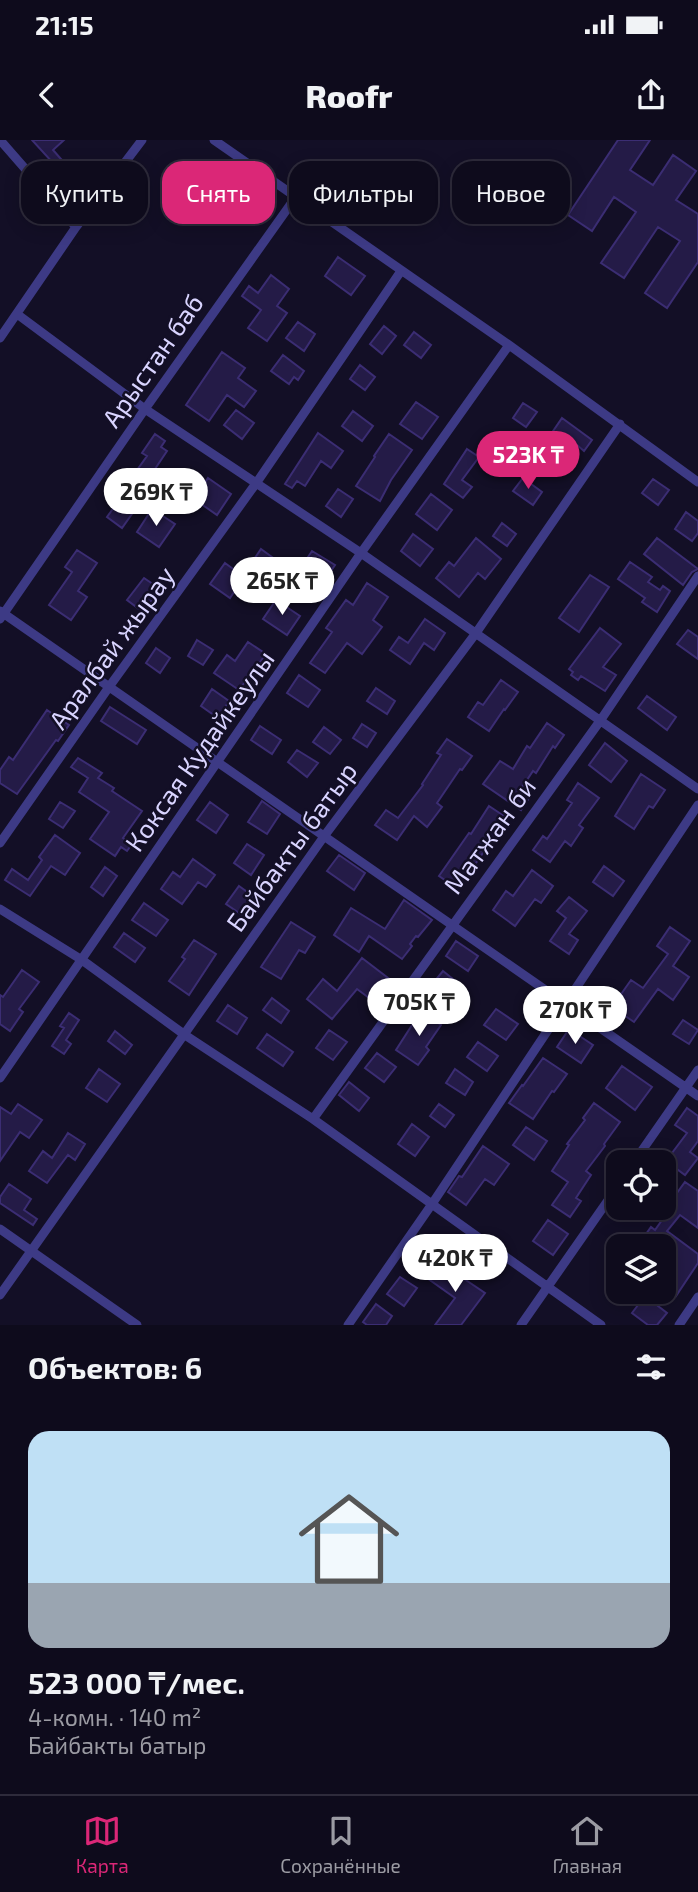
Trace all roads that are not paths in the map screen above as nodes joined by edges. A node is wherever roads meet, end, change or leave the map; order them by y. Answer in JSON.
{"nodes":[{"id":1,"x":0,"y":140,"type":"edge"},
{"id":2,"x":142,"y":140,"type":"edge"},
{"id":3,"x":214,"y":140,"type":"edge"},
{"id":4,"x":289,"y":194,"type":"edge"},
{"id":5,"x":289,"y":206,"type":"edge"},
{"id":6,"x":333,"y":224,"type":"edge"},
{"id":7,"x":76,"y":227,"type":"junction"},
{"id":8,"x":401,"y":271,"type":"junction"},
{"id":9,"x":17,"y":314,"type":"junction"},
{"id":10,"x":0,"y":338,"type":"edge"},
{"id":11,"x":509,"y":345,"type":"junction"},
{"id":12,"x":145,"y":408,"type":"junction"},
{"id":13,"x":620,"y":425,"type":"junction"},
{"id":14,"x":257,"y":482,"type":"junction"},
{"id":15,"x":698,"y":482,"type":"edge"},
{"id":16,"x":361,"y":553,"type":"junction"},
{"id":17,"x":698,"y":576,"type":"edge"},
{"id":18,"x":1,"y":615,"type":"edge"},
{"id":19,"x":476,"y":633,"type":"junction"},
{"id":20,"x":109,"y":687,"type":"junction"},
{"id":21,"x":600,"y":721,"type":"junction"},
{"id":22,"x":217,"y":761,"type":"junction"},
{"id":23,"x":698,"y":789,"type":"edge"},
{"id":24,"x":698,"y":805,"type":"edge"},
{"id":25,"x":325,"y":835,"type":"junction"},
{"id":26,"x":0,"y":843,"type":"edge"},
{"id":27,"x":0,"y":909,"type":"edge"},
{"id":28,"x":452,"y":926,"type":"junction"},
{"id":29,"x":82,"y":960,"type":"junction"},
{"id":30,"x":566,"y":1005,"type":"junction"},
{"id":31,"x":185,"y":1035,"type":"junction"},
{"id":32,"x":698,"y":1070,"type":"edge"},
{"id":33,"x":0,"y":1079,"type":"edge"},
{"id":34,"x":685,"y":1088,"type":"junction"},
{"id":35,"x":698,"y":1096,"type":"edge"},
{"id":36,"x":313,"y":1119,"type":"junction"},
{"id":37,"x":642,"y":1150,"type":"edge"},
{"id":38,"x":432,"y":1203,"type":"junction"},
{"id":39,"x":606,"y":1203,"type":"edge"},
{"id":40,"x":0,"y":1229,"type":"edge"},
{"id":41,"x":31,"y":1250,"type":"junction"},
{"id":42,"x":548,"y":1286,"type":"junction"},
{"id":43,"x":0,"y":1296,"type":"edge"},
{"id":44,"x":698,"y":1297,"type":"edge"},
{"id":45,"x":137,"y":1325,"type":"edge"},
{"id":46,"x":348,"y":1325,"type":"edge"},
{"id":47,"x":521,"y":1325,"type":"edge"},
{"id":48,"x":601,"y":1325,"type":"edge"},
{"id":49,"x":679,"y":1325,"type":"edge"}],
"edges":[{"from":1,"to":7,"type":"street"},
{"from":2,"to":7,"type":"street"},
{"from":3,"to":4,"type":"street"},
{"from":5,"to":12,"type":"street","name":"Арыстан баб"},
{"from":6,"to":8,"type":"street"},
{"from":7,"to":9,"type":"street"},
{"from":8,"to":11,"type":"street"},
{"from":8,"to":14,"type":"street","name":"Аралбай жырау"},
{"from":9,"to":10,"type":"street"},
{"from":9,"to":12,"type":"street"},
{"from":11,"to":13,"type":"street"},
{"from":11,"to":16,"type":"street","name":"Коксая Кудайкеулы"},
{"from":12,"to":14,"type":"street"},
{"from":12,"to":18,"type":"street","name":"Арыстан баб"},
{"from":13,"to":15,"type":"street"},
{"from":13,"to":19,"type":"street","name":"Байбакты батыр"},
{"from":14,"to":16,"type":"street"},
{"from":14,"to":20,"type":"street","name":"Аралбай жырау"},
{"from":16,"to":19,"type":"street"},
{"from":16,"to":22,"type":"street","name":"Коксая Кудайкеулы"},
{"from":17,"to":21,"type":"street","name":"Матжан би"},
{"from":18,"to":20,"type":"street"},
{"from":19,"to":21,"type":"street"},
{"from":19,"to":25,"type":"street","name":"Байбакты батыр"},
{"from":20,"to":22,"type":"street"},
{"from":20,"to":26,"type":"street","name":"Аралбай жырау"},
{"from":21,"to":23,"type":"street"},
{"from":21,"to":28,"type":"street","name":"Матжан би"},
{"from":22,"to":25,"type":"street"},
{"from":22,"to":29,"type":"street","name":"Коксая Кудайкеулы"},
{"from":24,"to":30,"type":"street"},
{"from":25,"to":28,"type":"street"},
{"from":25,"to":31,"type":"street","name":"Байбакты батыр"},
{"from":27,"to":29,"type":"street"},
{"from":28,"to":30,"type":"street"},
{"from":28,"to":36,"type":"street","name":"Матжан би"},
{"from":29,"to":31,"type":"street"},
{"from":29,"to":33,"type":"street","name":"Коксая Кудайкеулы"},
{"from":30,"to":34,"type":"street"},
{"from":30,"to":38,"type":"street"},
{"from":31,"to":36,"type":"street"},
{"from":31,"to":41,"type":"street","name":"Байбакты батыр"},
{"from":32,"to":34,"type":"street"},
{"from":34,"to":35,"type":"street"},
{"from":34,"to":37,"type":"street"},
{"from":36,"to":38,"type":"street"},
{"from":38,"to":42,"type":"street"},
{"from":38,"to":46,"type":"street"},
{"from":39,"to":42,"type":"street"},
{"from":40,"to":41,"type":"street"},
{"from":41,"to":43,"type":"street","name":"Байбакты батыр"},
{"from":41,"to":45,"type":"street"},
{"from":42,"to":47,"type":"street"},
{"from":42,"to":48,"type":"street"},
{"from":44,"to":49,"type":"street"}]}
